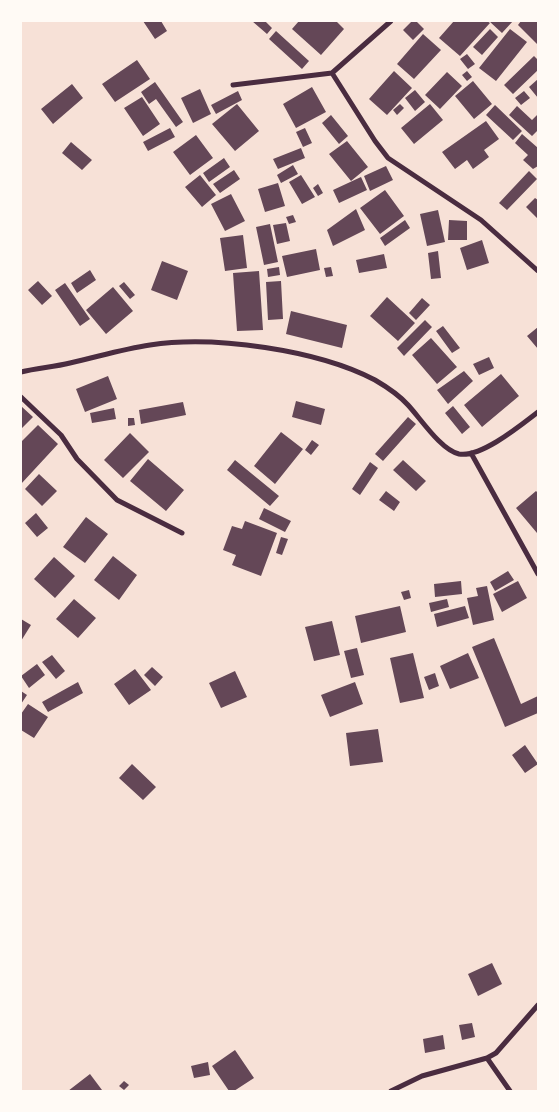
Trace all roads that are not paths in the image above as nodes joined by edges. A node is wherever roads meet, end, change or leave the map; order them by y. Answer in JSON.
{"nodes":[{"id":1,"x":391,"y":21,"type":"edge"},
{"id":2,"x":332,"y":73,"type":"junction"},
{"id":3,"x":233,"y":85,"type":"dead end"},
{"id":4,"x":538,"y":271,"type":"edge"},
{"id":5,"x":21,"y":372,"type":"edge"},
{"id":6,"x":21,"y":397,"type":"edge"},
{"id":7,"x":538,"y":412,"type":"edge"},
{"id":8,"x":471,"y":453,"type":"junction"},
{"id":9,"x":182,"y":533,"type":"dead end"},
{"id":10,"x":538,"y":574,"type":"edge"},
{"id":11,"x":538,"y":1005,"type":"edge"},
{"id":12,"x":488,"y":1058,"type":"junction"},
{"id":13,"x":391,"y":1091,"type":"edge"},
{"id":14,"x":510,"y":1091,"type":"edge"}],
"edges":[{"from":1,"to":2,"type":"street"},
{"from":2,"to":3,"type":"street"},
{"from":2,"to":4,"type":"street"},
{"from":5,"to":8,"type":"street"},
{"from":6,"to":9,"type":"street"},
{"from":7,"to":8,"type":"street"},
{"from":8,"to":10,"type":"street"},
{"from":11,"to":12,"type":"street"},
{"from":12,"to":13,"type":"street"},
{"from":12,"to":14,"type":"street"}]}
